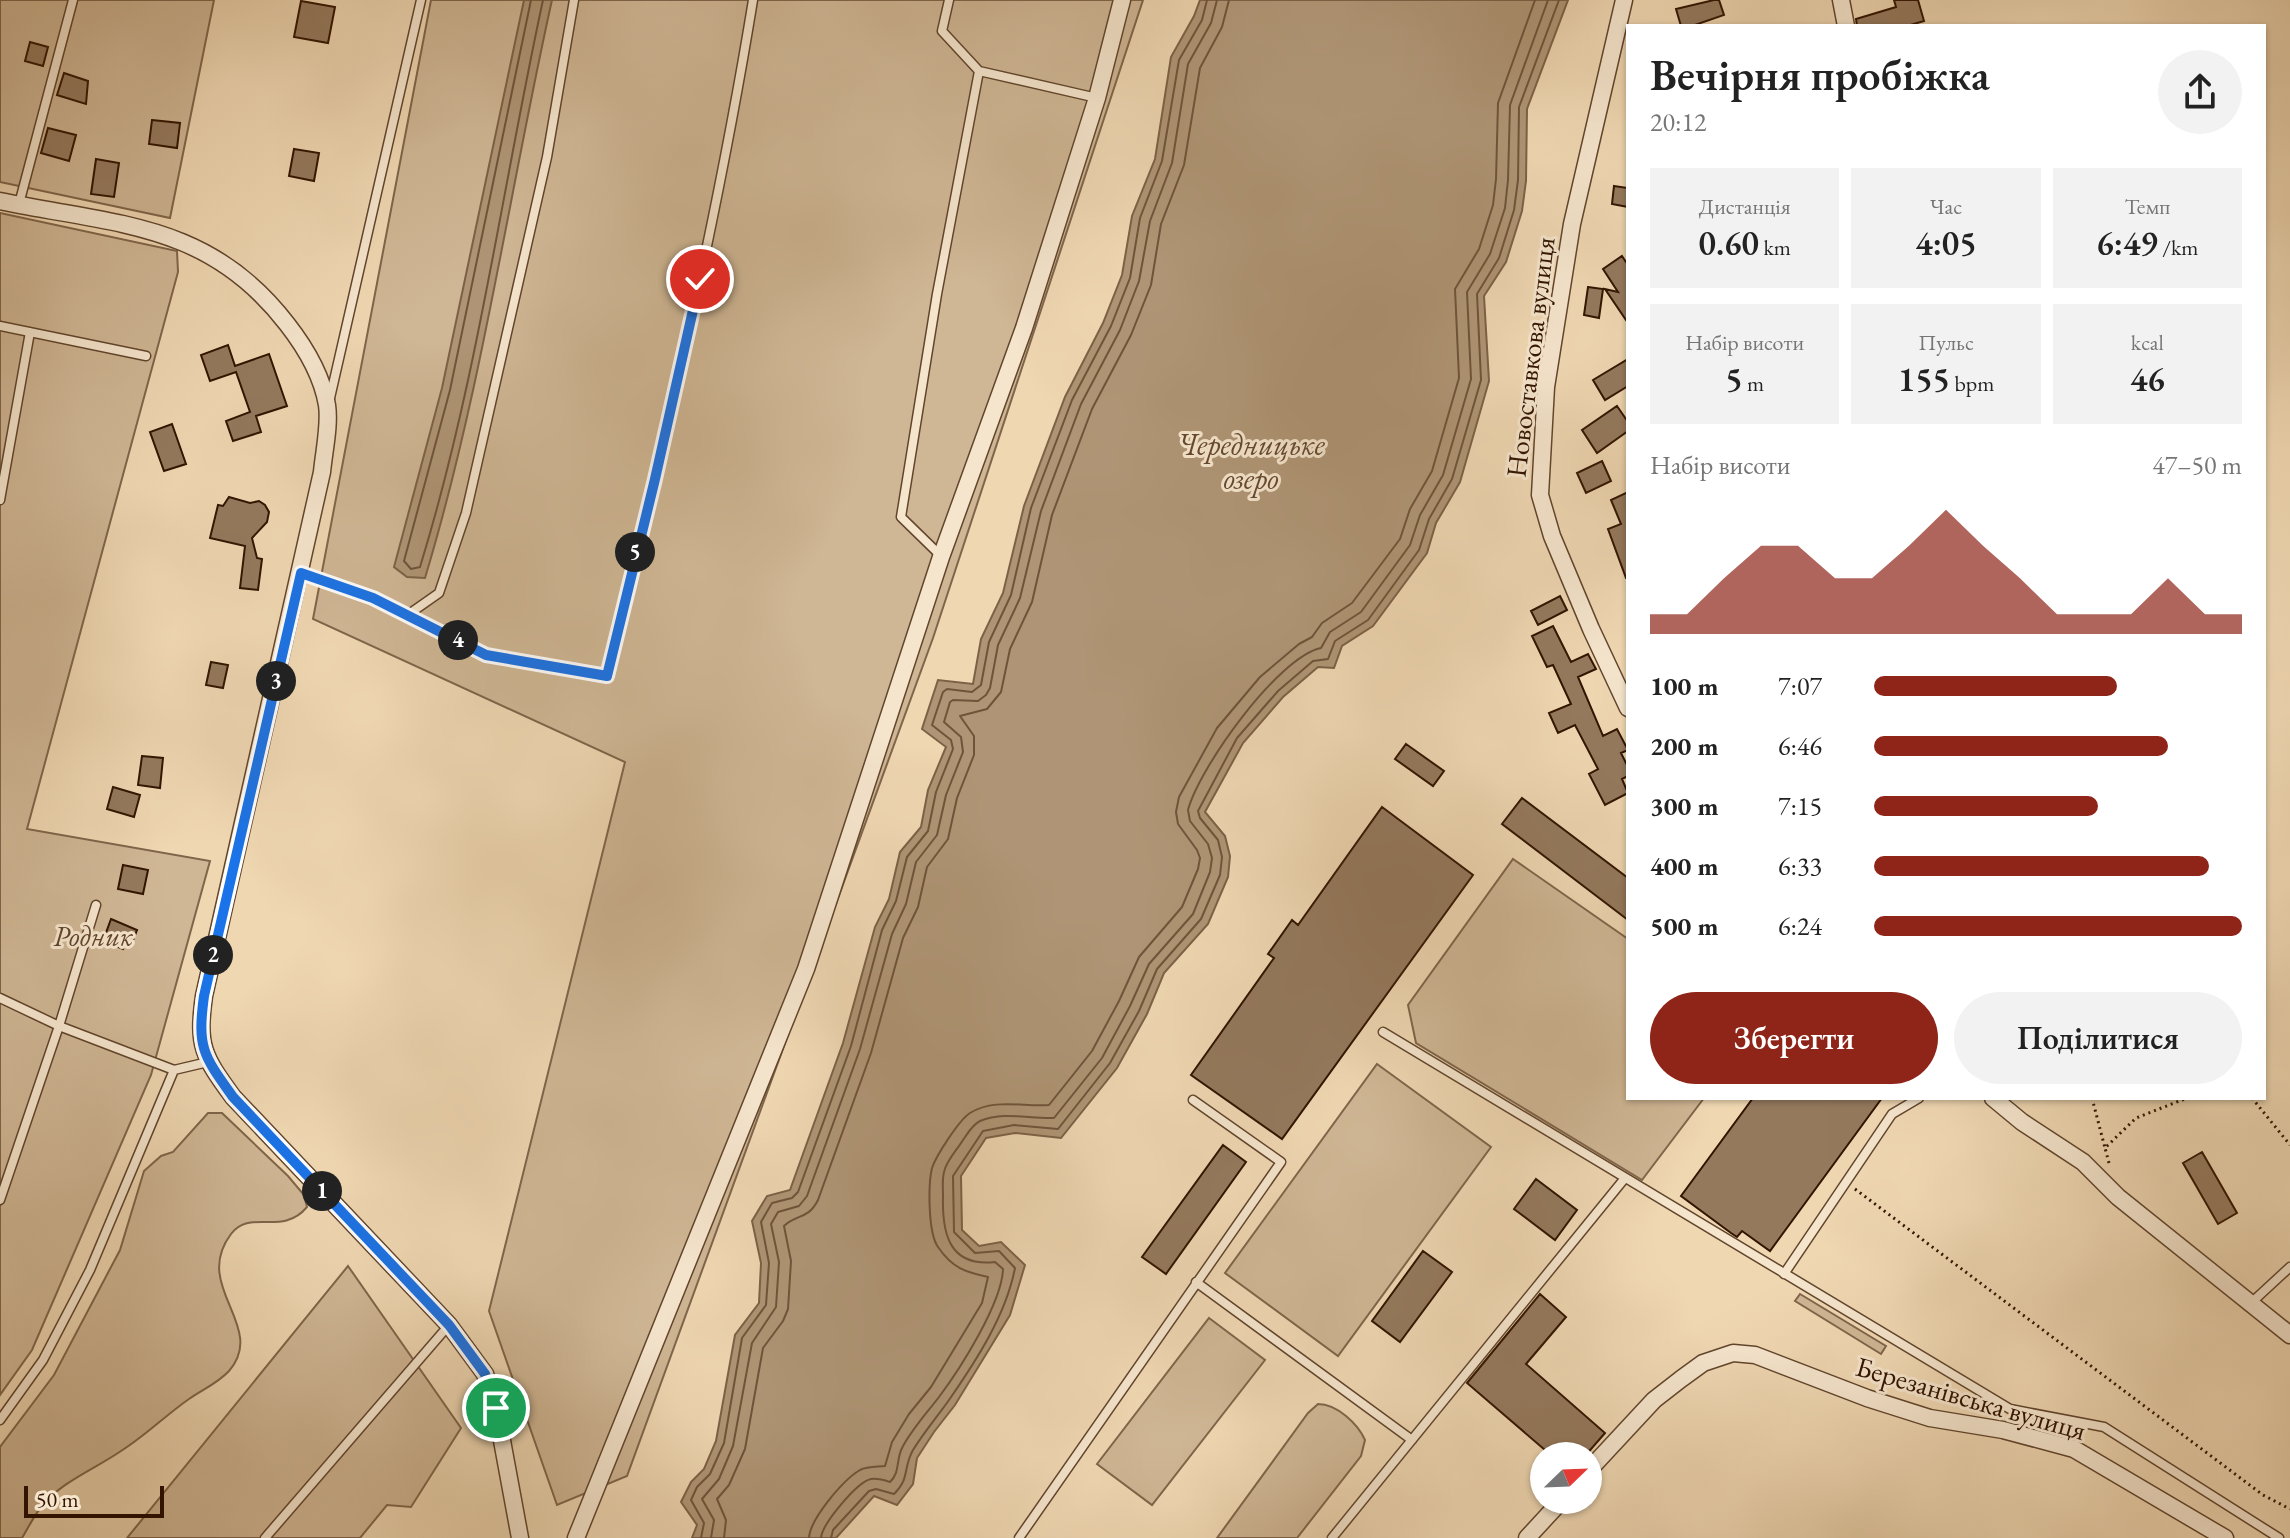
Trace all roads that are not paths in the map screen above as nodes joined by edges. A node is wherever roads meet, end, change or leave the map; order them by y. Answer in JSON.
{"nodes":[{"id":1,"x":73,"y":0,"type":"edge"},
{"id":2,"x":421,"y":0,"type":"edge"},
{"id":3,"x":574,"y":0,"type":"edge"},
{"id":4,"x":753,"y":0,"type":"edge"},
{"id":5,"x":949,"y":0,"type":"edge"},
{"id":6,"x":1122,"y":0,"type":"edge"},
{"id":7,"x":1624,"y":0,"type":"edge"},
{"id":8,"x":1841,"y":0,"type":"edge"},
{"id":9,"x":1846,"y":24,"type":"edge"},
{"id":10,"x":979,"y":71,"type":"junction"},
{"id":11,"x":1097,"y":98,"type":"junction"},
{"id":12,"x":0,"y":201,"type":"edge"},
{"id":13,"x":19,"y":205,"type":"junction"},
{"id":14,"x":0,"y":326,"type":"edge"},
{"id":15,"x":30,"y":332,"type":"junction"},
{"id":16,"x":146,"y":356,"type":"dead end"},
{"id":17,"x":328,"y":407,"type":"junction"},
{"id":18,"x":0,"y":500,"type":"edge"},
{"id":19,"x":941,"y":557,"type":"junction"},
{"id":20,"x":301,"y":573,"type":"junction"},
{"id":21,"x":409,"y":614,"type":"junction"},
{"id":22,"x":1626,"y":704,"type":"edge"},
{"id":23,"x":96,"y":905,"type":"dead end"},
{"id":24,"x":0,"y":998,"type":"edge"},
{"id":25,"x":59,"y":1026,"type":"junction"},
{"id":26,"x":1383,"y":1032,"type":"dead end"},
{"id":27,"x":208,"y":1062,"type":"junction"},
{"id":28,"x":174,"y":1070,"type":"junction"},
{"id":29,"x":1193,"y":1100,"type":"dead end"},
{"id":30,"x":1916,"y":1100,"type":"edge"},
{"id":31,"x":1995,"y":1100,"type":"edge"},
{"id":32,"x":1625,"y":1178,"type":"junction"},
{"id":33,"x":0,"y":1200,"type":"edge"},
{"id":34,"x":2290,"y":1267,"type":"edge"},
{"id":35,"x":1784,"y":1274,"type":"junction"},
{"id":36,"x":1196,"y":1282,"type":"junction"},
{"id":37,"x":2251,"y":1303,"type":"junction"},
{"id":38,"x":449,"y":1325,"type":"junction"},
{"id":39,"x":2290,"y":1335,"type":"edge"},
{"id":40,"x":0,"y":1420,"type":"edge"},
{"id":41,"x":1412,"y":1440,"type":"junction"},
{"id":42,"x":1602,"y":1456,"type":"edge"},
{"id":43,"x":1549,"y":1514,"type":"edge"},
{"id":44,"x":265,"y":1538,"type":"edge"},
{"id":45,"x":520,"y":1538,"type":"edge"},
{"id":46,"x":576,"y":1538,"type":"edge"},
{"id":47,"x":1019,"y":1538,"type":"edge"},
{"id":48,"x":1332,"y":1538,"type":"edge"},
{"id":49,"x":1527,"y":1538,"type":"edge"},
{"id":50,"x":2225,"y":1538,"type":"edge"},
{"id":51,"x":2279,"y":1538,"type":"edge"}],
"edges":[{"from":1,"to":13,"type":"lane"},
{"from":2,"to":17,"type":"lane"},
{"from":3,"to":21,"type":"lane"},
{"from":4,"to":21,"type":"lane"},
{"from":5,"to":10,"type":"lane"},
{"from":6,"to":11,"type":"street"},
{"from":7,"to":22,"type":"street","name":"Новоставкова вулиця"},
{"from":8,"to":9,"type":"street"},
{"from":10,"to":11,"type":"lane"},
{"from":10,"to":19,"type":"lane"},
{"from":11,"to":19,"type":"street"},
{"from":12,"to":13,"type":"street"},
{"from":13,"to":17,"type":"street"},
{"from":14,"to":15,"type":"lane"},
{"from":15,"to":16,"type":"lane"},
{"from":15,"to":18,"type":"lane"},
{"from":17,"to":20,"type":"street"},
{"from":19,"to":46,"type":"street"},
{"from":20,"to":21,"type":"lane"},
{"from":20,"to":27,"type":"street"},
{"from":23,"to":25,"type":"lane"},
{"from":24,"to":25,"type":"lane"},
{"from":25,"to":28,"type":"lane"},
{"from":25,"to":33,"type":"lane"},
{"from":26,"to":32,"type":"lane"},
{"from":27,"to":28,"type":"lane"},
{"from":27,"to":38,"type":"street"},
{"from":28,"to":40,"type":"lane"},
{"from":29,"to":36,"type":"lane"},
{"from":30,"to":35,"type":"lane"},
{"from":31,"to":37,"type":"street"},
{"from":32,"to":35,"type":"lane"},
{"from":32,"to":41,"type":"lane"},
{"from":34,"to":37,"type":"lane"},
{"from":35,"to":51,"type":"lane"},
{"from":36,"to":41,"type":"lane"},
{"from":36,"to":47,"type":"lane"},
{"from":37,"to":39,"type":"street"},
{"from":38,"to":44,"type":"lane"},
{"from":38,"to":45,"type":"street"},
{"from":41,"to":48,"type":"lane"},
{"from":42,"to":50,"type":"street","name":"Березанівська вулиця"},
{"from":43,"to":49,"type":"street"}]}
